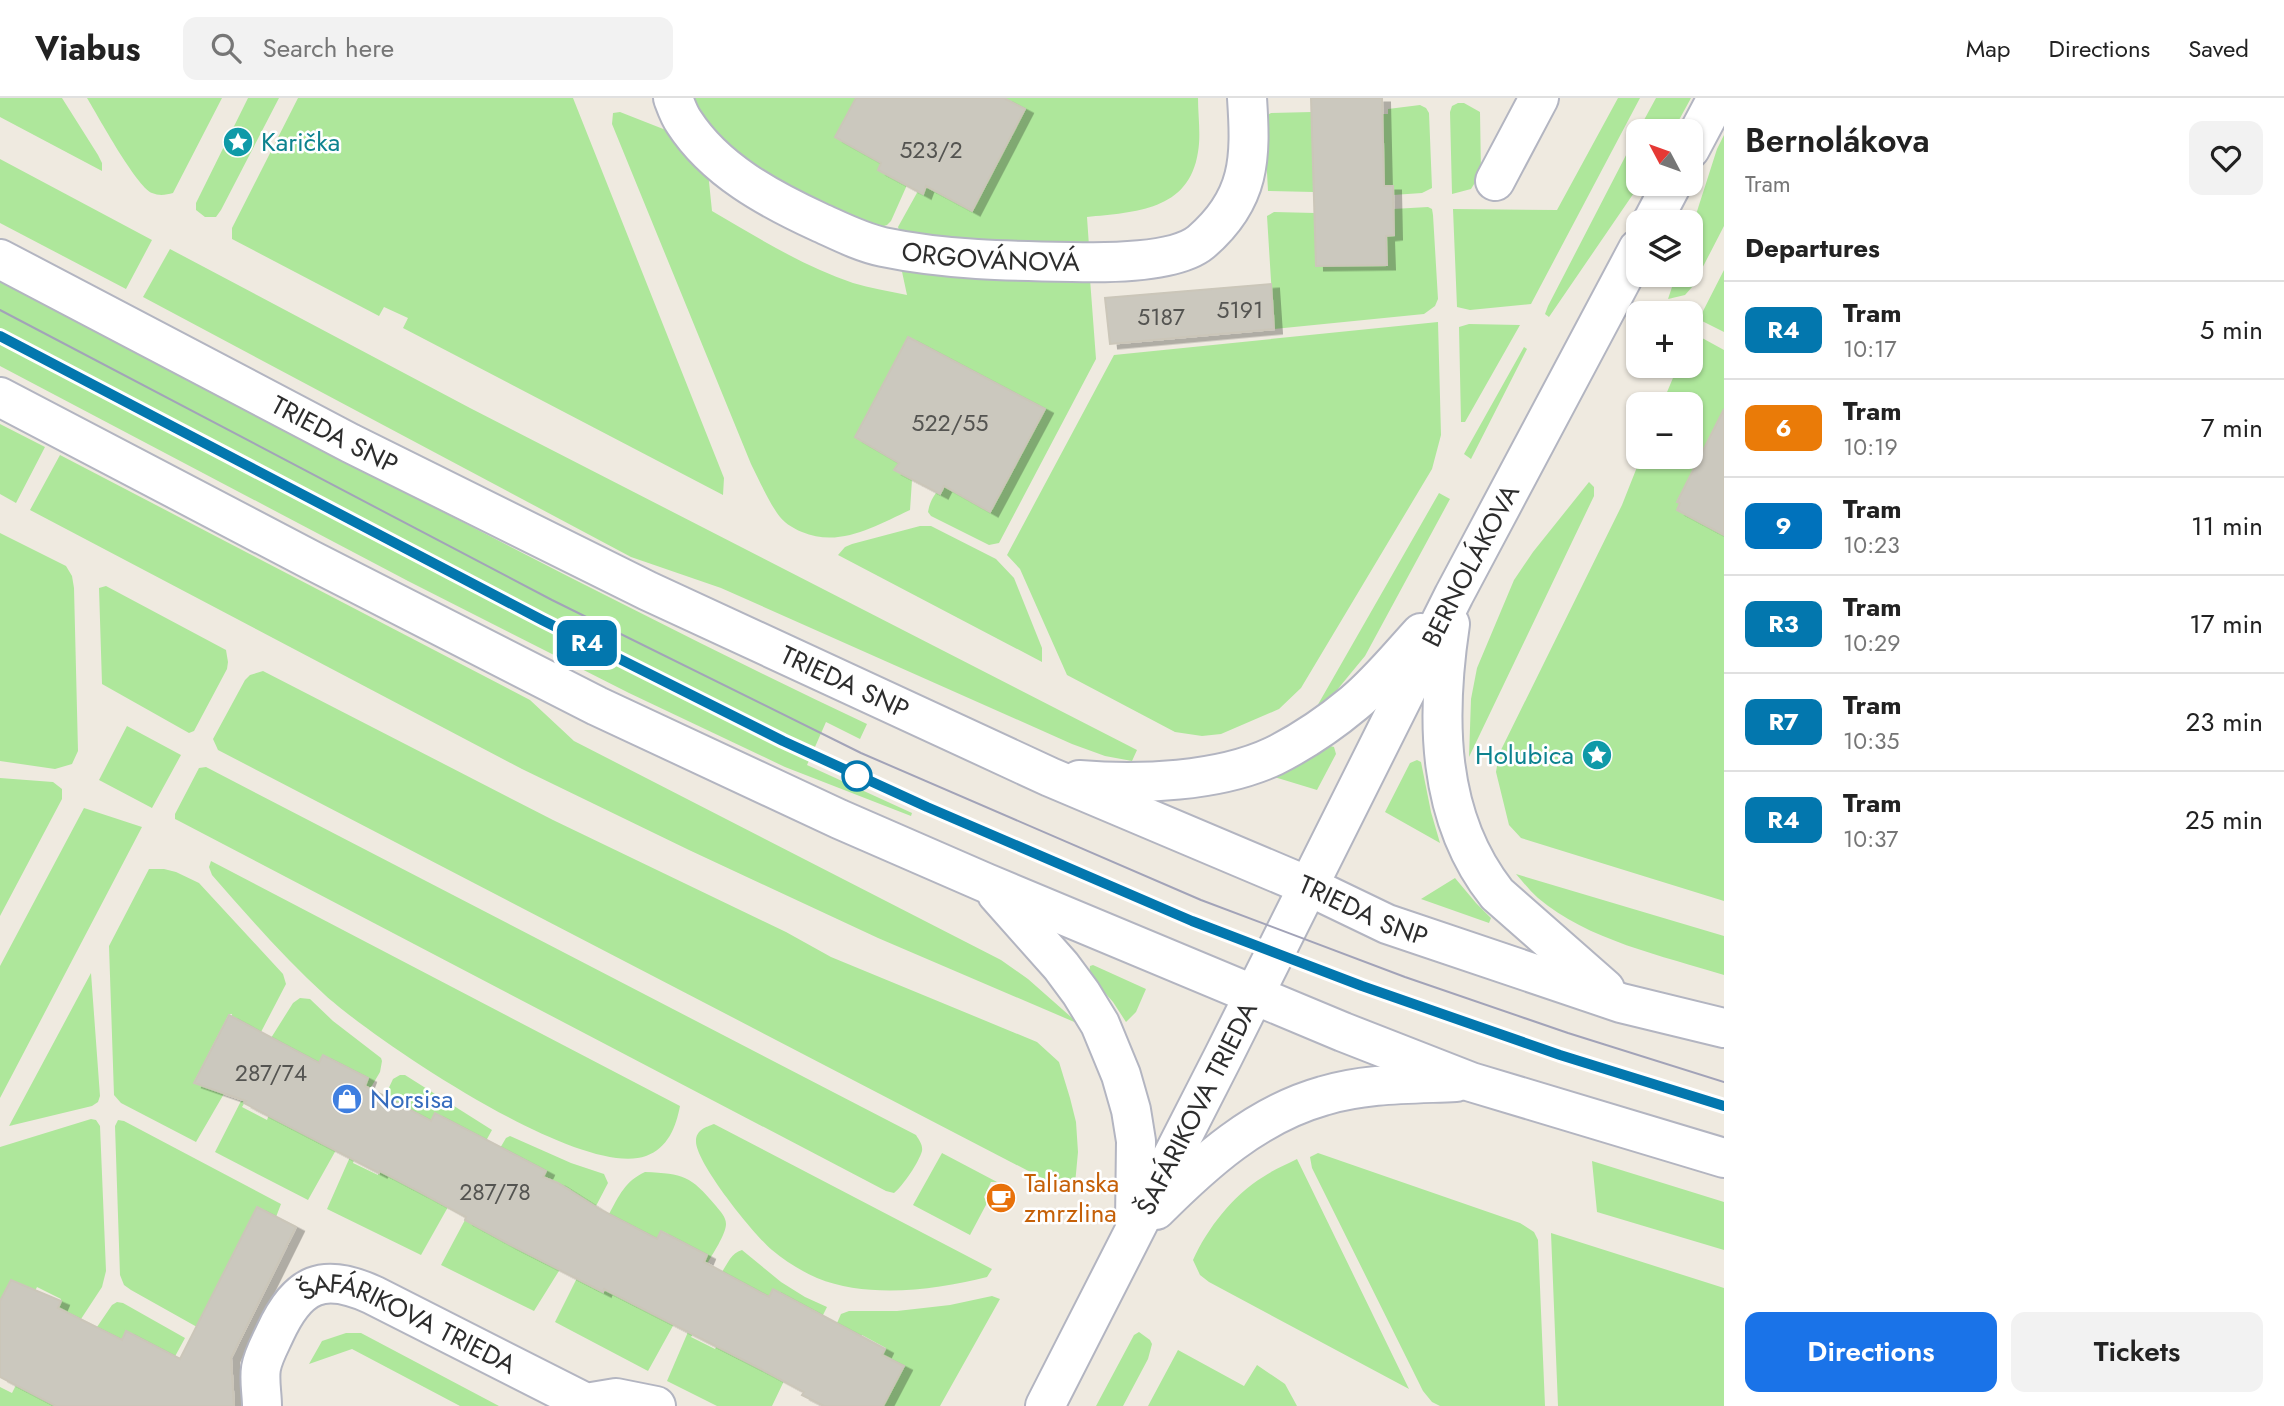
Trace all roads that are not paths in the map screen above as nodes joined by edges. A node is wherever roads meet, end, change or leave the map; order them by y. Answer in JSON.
{"nodes":[{"id":1,"x":673,"y":98,"type":"edge"},
{"id":2,"x":1247,"y":98,"type":"edge"},
{"id":3,"x":1539,"y":98,"type":"edge"},
{"id":4,"x":1717,"y":98,"type":"edge"},
{"id":5,"x":1703,"y":124,"type":"edge"},
{"id":6,"x":1495,"y":181,"type":"dead end"},
{"id":7,"x":0,"y":259,"type":"edge"},
{"id":8,"x":1626,"y":272,"type":"edge"},
{"id":9,"x":0,"y":397,"type":"edge"},
{"id":10,"x":1454,"y":594,"type":"junction"},
{"id":11,"x":1050,"y":777,"type":"junction"},
{"id":12,"x":986,"y":883,"type":"junction"},
{"id":13,"x":1308,"y":886,"type":"junction"},
{"id":14,"x":1255,"y":995,"type":"junction"},
{"id":15,"x":1620,"y":1003,"type":"junction"},
{"id":16,"x":1724,"y":1028,"type":"edge"},
{"id":17,"x":1471,"y":1082,"type":"junction"},
{"id":18,"x":1724,"y":1158,"type":"edge"},
{"id":19,"x":1135,"y":1231,"type":"junction"},
{"id":20,"x":585,"y":1405,"type":"edge"},
{"id":21,"x":262,"y":1406,"type":"edge"},
{"id":22,"x":656,"y":1406,"type":"edge"},
{"id":23,"x":1045,"y":1406,"type":"edge"}],
"edges":[{"from":1,"to":2,"type":"street","name":"ORGOVÁNOVÁ"},
{"from":3,"to":6,"type":"street"},
{"from":4,"to":5,"type":"street"},
{"from":7,"to":11,"type":"street","name":"TRIEDA SNP"},
{"from":8,"to":10,"type":"street","name":"BERNOLÁKOVA"},
{"from":9,"to":12,"type":"street"},
{"from":10,"to":11,"type":"street"},
{"from":10,"to":13,"type":"street","name":"BERNOLÁKOVA"},
{"from":10,"to":15,"type":"street"},
{"from":11,"to":13,"type":"street","name":"TRIEDA SNP"},
{"from":12,"to":14,"type":"street"},
{"from":12,"to":19,"type":"street"},
{"from":13,"to":14,"type":"street","name":"ŠAFÁRIKOVA TRIEDA"},
{"from":13,"to":15,"type":"street","name":"TRIEDA SNP"},
{"from":14,"to":17,"type":"street"},
{"from":14,"to":19,"type":"street","name":"ŠAFÁRIKOVA TRIEDA"},
{"from":15,"to":16,"type":"street","name":"TRIEDA SNP"},
{"from":17,"to":18,"type":"street"},
{"from":17,"to":19,"type":"street"},
{"from":19,"to":23,"type":"street","name":"ŠAFÁRIKOVA TRIEDA"},
{"from":20,"to":21,"type":"street","name":"ŠAFÁRIKOVA TRIEDA"},
{"from":20,"to":22,"type":"street","name":"ŠAFÁRIKOVA TRIEDA"}]}
